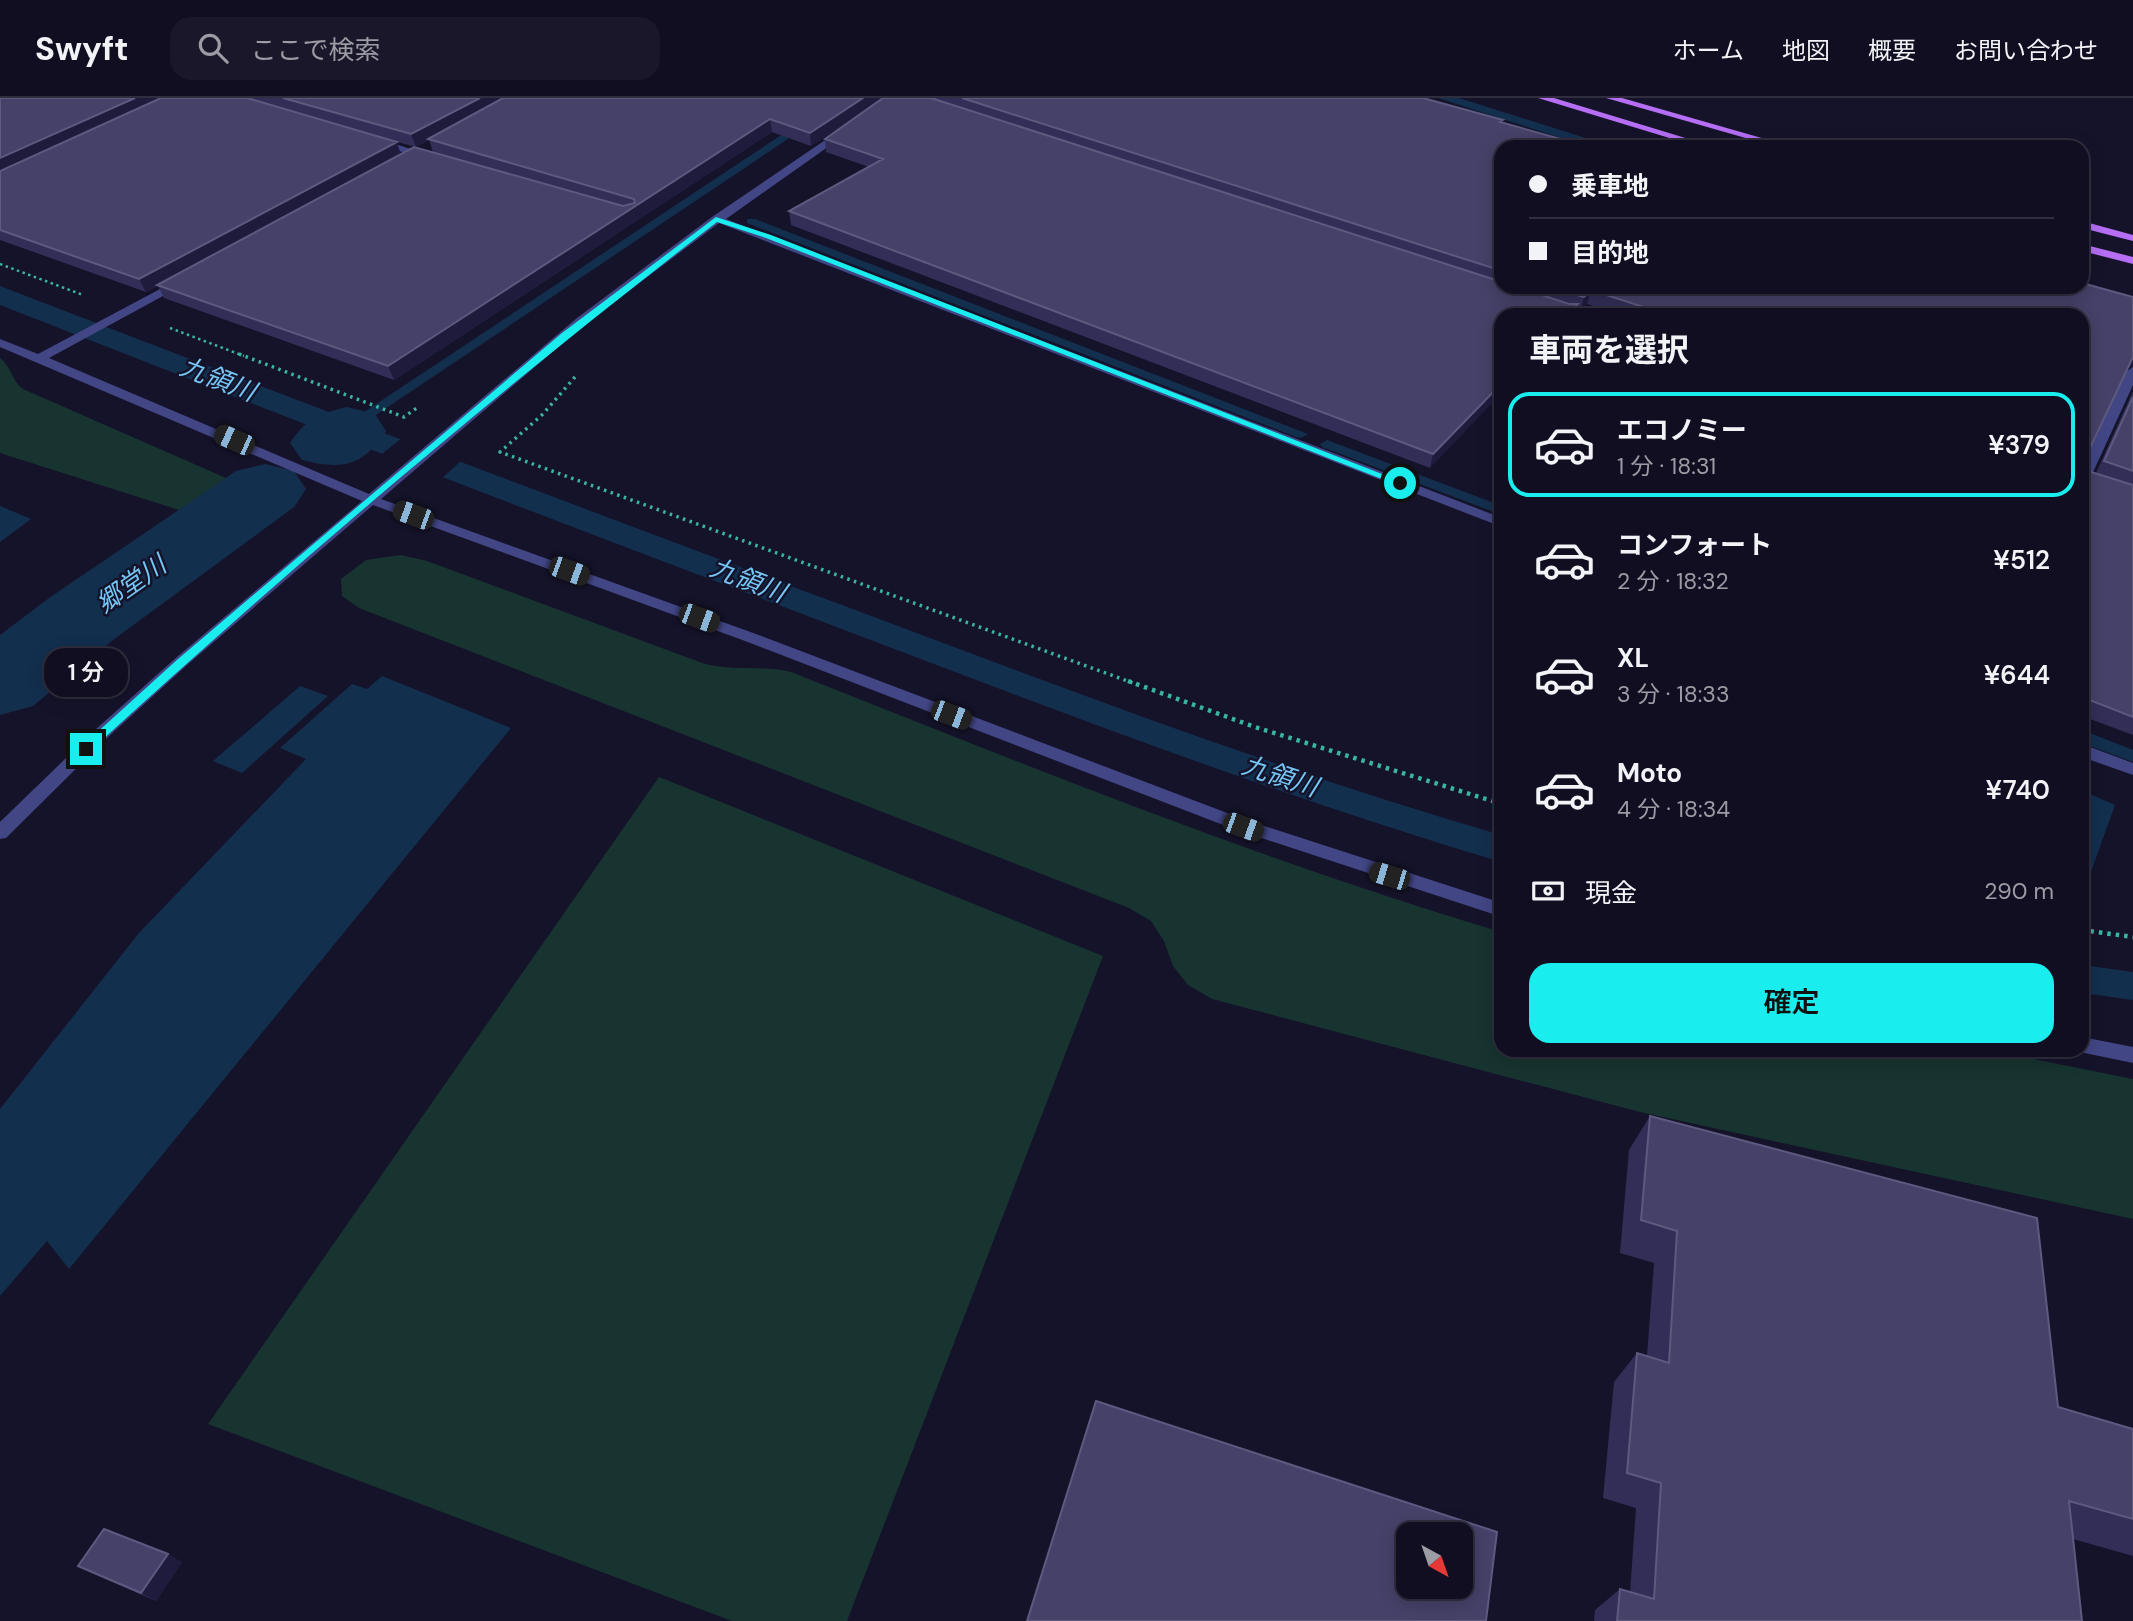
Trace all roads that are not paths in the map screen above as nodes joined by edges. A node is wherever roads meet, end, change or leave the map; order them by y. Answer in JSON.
{"nodes":[{"id":1,"x":1543,"y":98,"type":"edge"},
{"id":2,"x":1611,"y":98,"type":"edge"},
{"id":3,"x":860,"y":121,"type":"edge"},
{"id":4,"x":366,"y":139,"type":"edge"},
{"id":5,"x":1686,"y":140,"type":"edge"},
{"id":6,"x":1763,"y":140,"type":"edge"},
{"id":7,"x":428,"y":147,"type":"edge"},
{"id":8,"x":417,"y":153,"type":"junction"},
{"id":9,"x":405,"y":160,"type":"edge"},
{"id":10,"x":444,"y":161,"type":"edge"},
{"id":11,"x":716,"y":219,"type":"junction"},
{"id":12,"x":2089,"y":226,"type":"edge"},
{"id":13,"x":2133,"y":238,"type":"edge"},
{"id":14,"x":2089,"y":249,"type":"edge"},
{"id":15,"x":2133,"y":261,"type":"edge"},
{"id":16,"x":187,"y":279,"type":"edge"},
{"id":17,"x":0,"y":343,"type":"edge"},
{"id":18,"x":40,"y":358,"type":"junction"},
{"id":19,"x":2133,"y":371,"type":"edge"},
{"id":20,"x":2089,"y":474,"type":"edge"},
{"id":21,"x":372,"y":500,"type":"junction"},
{"id":22,"x":1494,"y":520,"type":"edge"},
{"id":23,"x":2089,"y":753,"type":"edge"},
{"id":24,"x":2133,"y":769,"type":"edge"},
{"id":25,"x":0,"y":833,"type":"edge"},
{"id":26,"x":1494,"y":908,"type":"edge"},
{"id":27,"x":2089,"y":1046,"type":"edge"},
{"id":28,"x":2133,"y":1055,"type":"edge"}],
"edges":[{"from":1,"to":5,"type":"main road"},
{"from":2,"to":6,"type":"main road"},
{"from":3,"to":11,"type":"street"},
{"from":4,"to":8,"type":"street"},
{"from":7,"to":8,"type":"street"},
{"from":8,"to":9,"type":"street"},
{"from":8,"to":10,"type":"street"},
{"from":11,"to":21,"type":"street"},
{"from":11,"to":22,"type":"street"},
{"from":12,"to":13,"type":"main road"},
{"from":14,"to":15,"type":"main road"},
{"from":16,"to":18,"type":"street"},
{"from":17,"to":18,"type":"street"},
{"from":18,"to":21,"type":"street"},
{"from":19,"to":20,"type":"street"},
{"from":21,"to":25,"type":"street"},
{"from":21,"to":26,"type":"street"},
{"from":23,"to":24,"type":"street"},
{"from":27,"to":28,"type":"street"}]}
